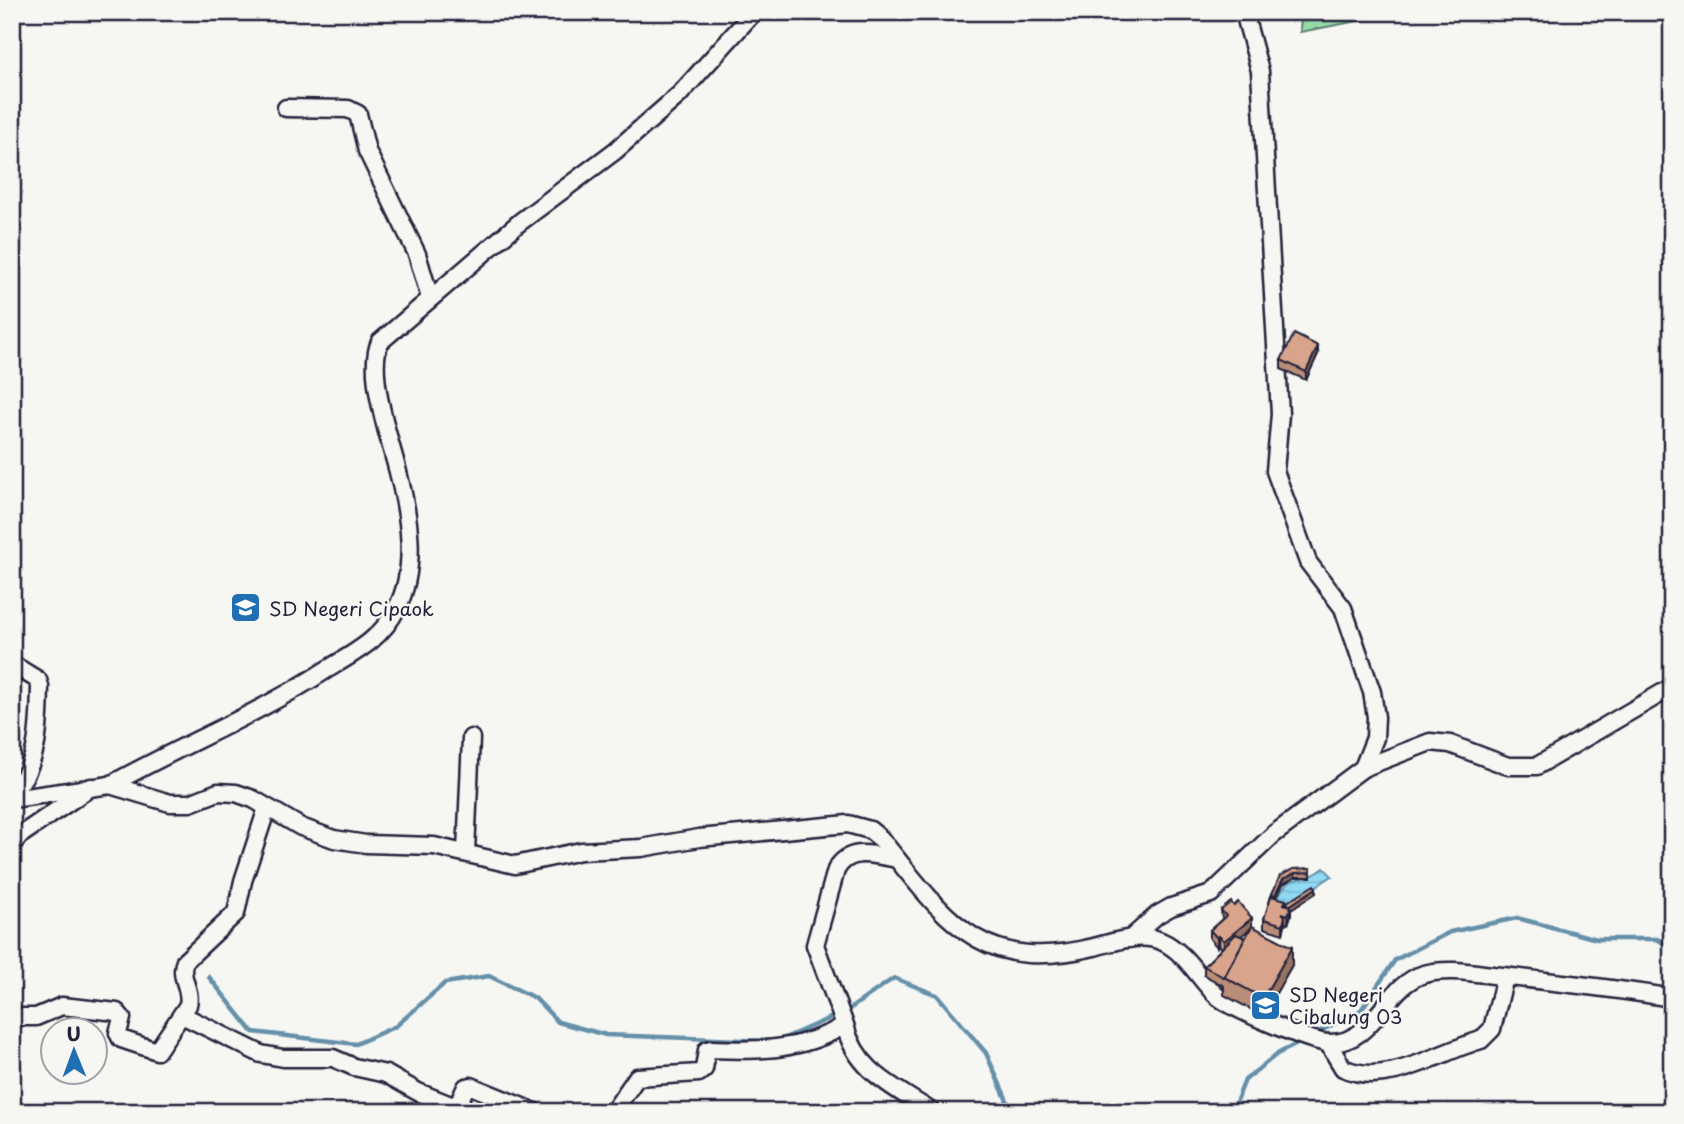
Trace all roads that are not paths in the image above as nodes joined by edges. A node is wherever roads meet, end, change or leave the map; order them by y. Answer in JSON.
{"nodes":[{"id":1,"x":754,"y":12,"type":"edge"},
{"id":2,"x":1244,"y":12,"type":"edge"},
{"id":3,"x":286,"y":108,"type":"dead end"},
{"id":4,"x":430,"y":298,"type":"junction"},
{"id":5,"x":12,"y":664,"type":"edge"},
{"id":6,"x":1672,"y":687,"type":"edge"},
{"id":7,"x":471,"y":738,"type":"dead end"},
{"id":8,"x":1363,"y":768,"type":"junction"},
{"id":9,"x":93,"y":785,"type":"junction"},
{"id":10,"x":110,"y":785,"type":"junction"},
{"id":11,"x":12,"y":793,"type":"edge"},
{"id":12,"x":12,"y":799,"type":"edge"},
{"id":13,"x":267,"y":808,"type":"junction"},
{"id":14,"x":12,"y":845,"type":"edge"},
{"id":15,"x":466,"y":852,"type":"junction"},
{"id":16,"x":897,"y":859,"type":"junction"},
{"id":17,"x":1130,"y":939,"type":"junction"},
{"id":18,"x":1505,"y":977,"type":"junction"},
{"id":19,"x":1672,"y":998,"type":"edge"},
{"id":20,"x":182,"y":1016,"type":"junction"},
{"id":21,"x":12,"y":1017,"type":"edge"},
{"id":22,"x":843,"y":1019,"type":"junction"},
{"id":23,"x":1325,"y":1042,"type":"junction"},
{"id":24,"x":535,"y":1112,"type":"edge"},
{"id":25,"x":612,"y":1112,"type":"edge"},
{"id":26,"x":932,"y":1112,"type":"edge"}],
"edges":[{"from":1,"to":4,"type":"street"},
{"from":2,"to":8,"type":"street"},
{"from":3,"to":4,"type":"street"},
{"from":4,"to":10,"type":"street"},
{"from":5,"to":11,"type":"street"},
{"from":6,"to":8,"type":"street"},
{"from":7,"to":15,"type":"street"},
{"from":8,"to":17,"type":"street"},
{"from":9,"to":10,"type":"street"},
{"from":9,"to":12,"type":"street"},
{"from":9,"to":14,"type":"street"},
{"from":10,"to":13,"type":"street"},
{"from":13,"to":15,"type":"street"},
{"from":13,"to":20,"type":"street"},
{"from":15,"to":16,"type":"street"},
{"from":16,"to":17,"type":"street"},
{"from":16,"to":22,"type":"street"},
{"from":17,"to":23,"type":"street"},
{"from":18,"to":19,"type":"street"},
{"from":18,"to":23,"type":"street"},
{"from":18,"to":23,"type":"street"},
{"from":20,"to":21,"type":"street"},
{"from":20,"to":24,"type":"street"},
{"from":22,"to":25,"type":"street"},
{"from":22,"to":26,"type":"street"}]}
